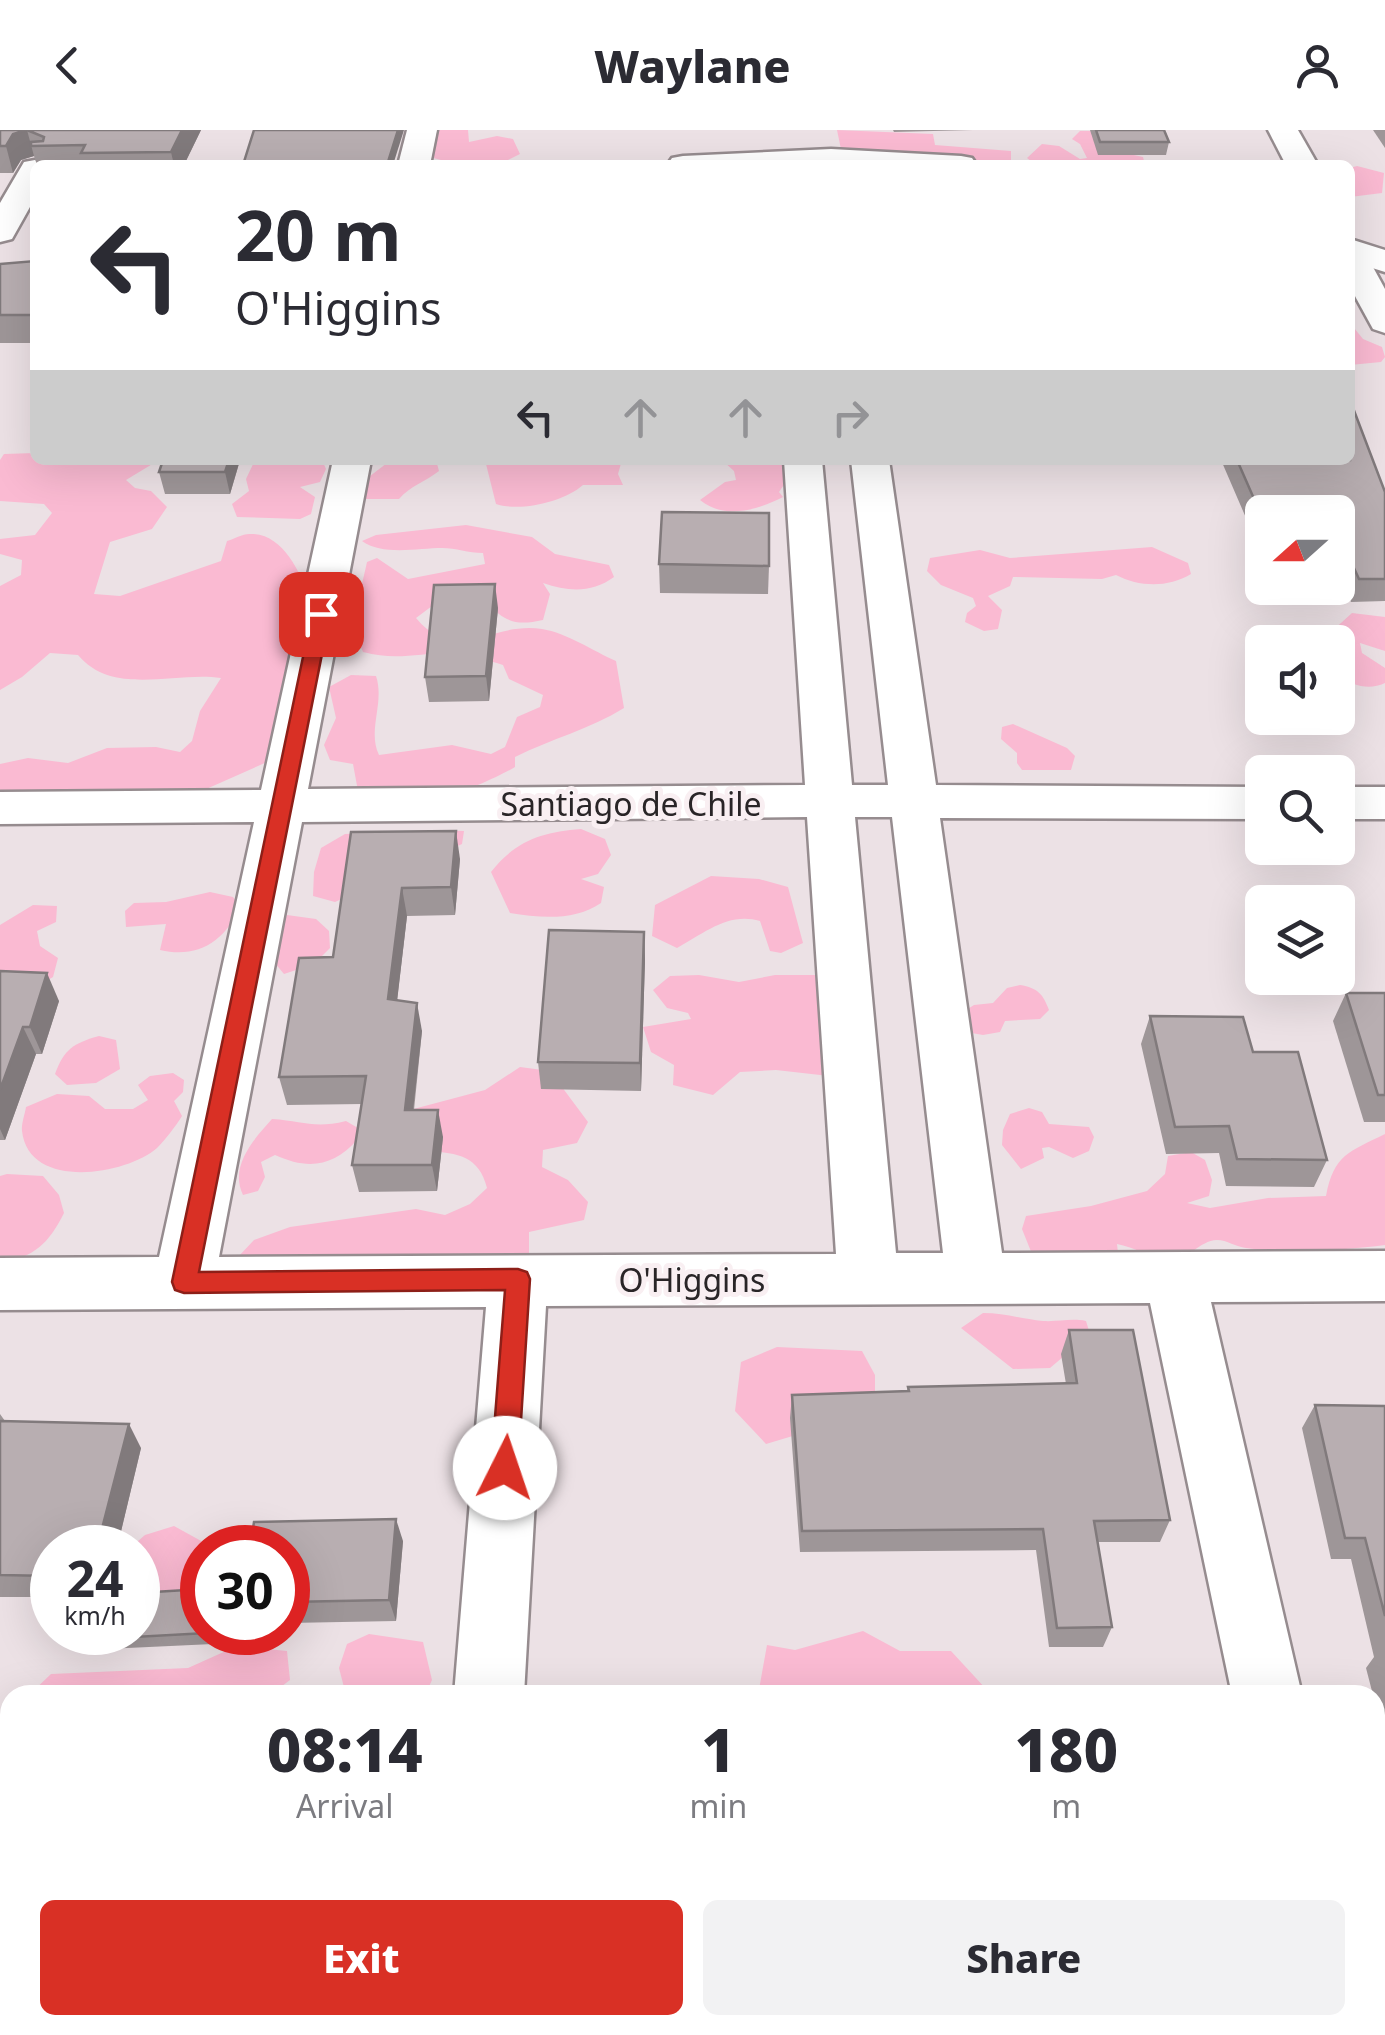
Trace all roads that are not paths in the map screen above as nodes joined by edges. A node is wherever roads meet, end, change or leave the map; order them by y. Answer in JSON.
{"nodes":[{"id":1,"x":422,"y":130,"type":"edge"},
{"id":2,"x":1283,"y":130,"type":"edge"},
{"id":3,"x":779,"y":151,"type":"edge"},
{"id":4,"x":830,"y":151,"type":"edge"},
{"id":5,"x":415,"y":160,"type":"edge"},
{"id":6,"x":717,"y":160,"type":"edge"},
{"id":7,"x":914,"y":160,"type":"edge"},
{"id":8,"x":1299,"y":160,"type":"edge"},
{"id":9,"x":30,"y":178,"type":"edge"},
{"id":10,"x":0,"y":232,"type":"edge"},
{"id":11,"x":1355,"y":253,"type":"edge"},
{"id":12,"x":1355,"y":261,"type":"edge"},
{"id":13,"x":1385,"y":262,"type":"edge"},
{"id":14,"x":1385,"y":322,"type":"edge"},
{"id":15,"x":351,"y":465,"type":"edge"},
{"id":16,"x":803,"y":465,"type":"edge"},
{"id":17,"x":871,"y":465,"type":"edge"},
{"id":18,"x":830,"y":801,"type":"junction"},
{"id":19,"x":914,"y":801,"type":"junction"},
{"id":20,"x":1245,"y":803,"type":"edge"},
{"id":21,"x":1355,"y":803,"type":"edge"},
{"id":22,"x":1385,"y":803,"type":"edge"},
{"id":23,"x":282,"y":806,"type":"junction"},
{"id":24,"x":0,"y":808,"type":"edge"},
{"id":25,"x":1385,"y":1276,"type":"edge"},
{"id":26,"x":868,"y":1278,"type":"junction"},
{"id":27,"x":976,"y":1278,"type":"junction"},
{"id":28,"x":1176,"y":1278,"type":"junction"},
{"id":29,"x":518,"y":1279,"type":"junction"},
{"id":30,"x":184,"y":1282,"type":"junction"},
{"id":31,"x":0,"y":1284,"type":"edge"},
{"id":32,"x":490,"y":1685,"type":"edge"},
{"id":33,"x":1265,"y":1685,"type":"edge"}],
"edges":[{"from":1,"to":5,"type":"street"},
{"from":2,"to":8,"type":"street"},
{"from":3,"to":4,"type":"street"},
{"from":3,"to":6,"type":"street"},
{"from":4,"to":7,"type":"street"},
{"from":9,"to":10,"type":"street"},
{"from":11,"to":13,"type":"street"},
{"from":12,"to":14,"type":"street"},
{"from":15,"to":23,"type":"street"},
{"from":16,"to":18,"type":"street"},
{"from":17,"to":19,"type":"street"},
{"from":18,"to":19,"type":"street","name":"Santiago de Chile"},
{"from":18,"to":23,"type":"street","name":"Santiago de Chile"},
{"from":18,"to":26,"type":"street"},
{"from":19,"to":20,"type":"street","name":"Santiago de Chile"},
{"from":19,"to":27,"type":"street"},
{"from":21,"to":22,"type":"street"},
{"from":23,"to":24,"type":"street","name":"Santiago de Chile"},
{"from":23,"to":30,"type":"street"},
{"from":25,"to":28,"type":"street","name":"O'Higgins"},
{"from":26,"to":27,"type":"street","name":"O'Higgins"},
{"from":26,"to":29,"type":"street","name":"O'Higgins"},
{"from":27,"to":28,"type":"street","name":"O'Higgins"},
{"from":28,"to":33,"type":"street"},
{"from":29,"to":30,"type":"street","name":"O'Higgins"},
{"from":29,"to":32,"type":"street"},
{"from":30,"to":31,"type":"street","name":"O'Higgins"}]}
